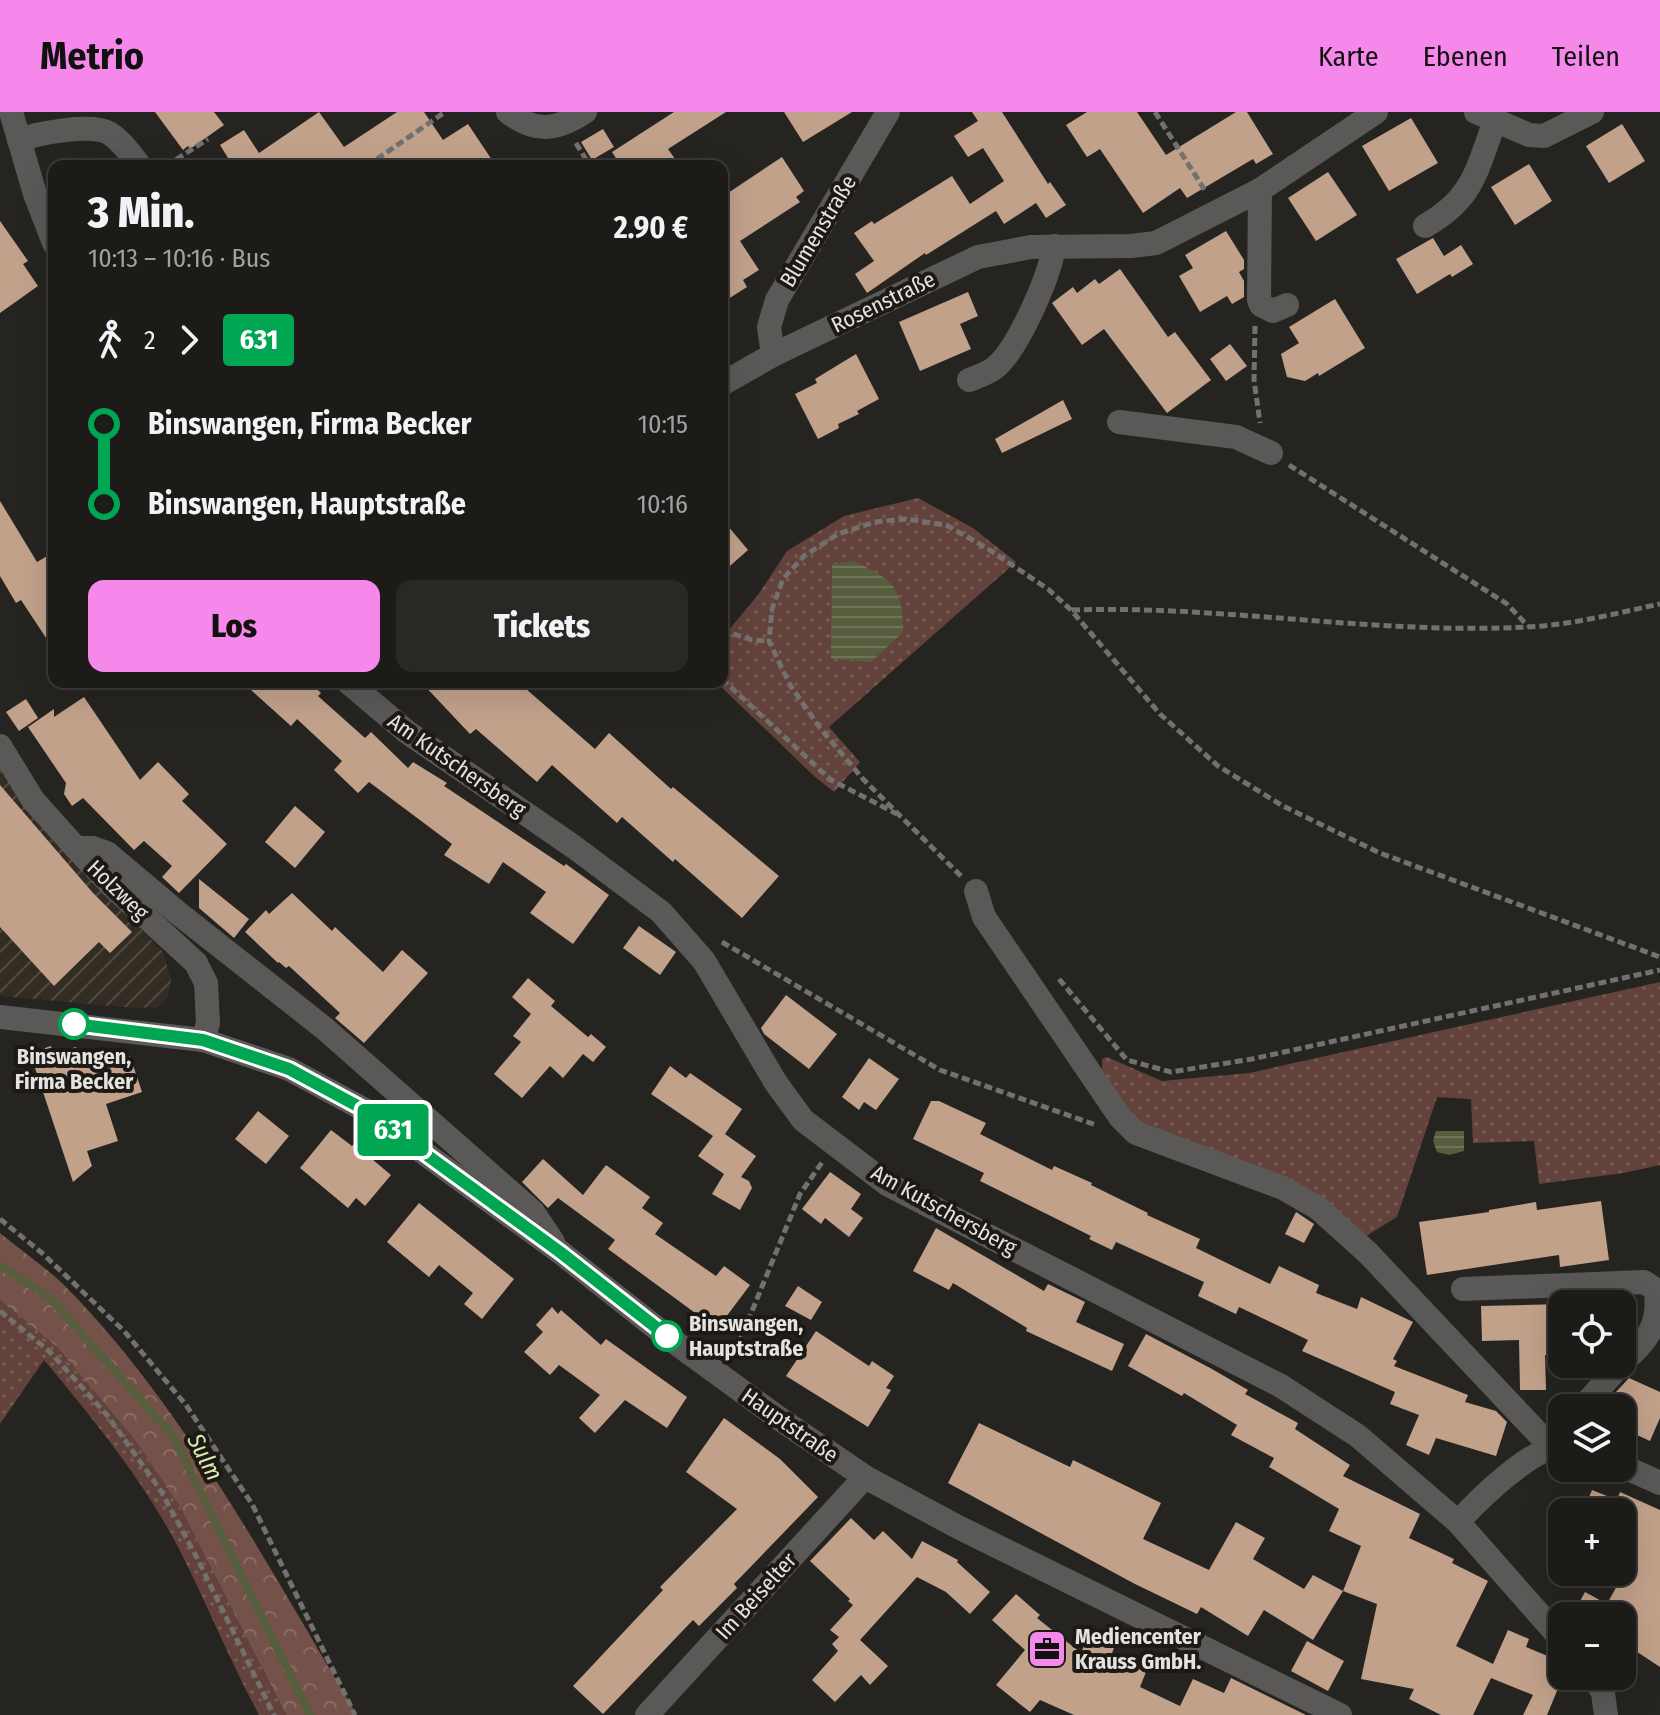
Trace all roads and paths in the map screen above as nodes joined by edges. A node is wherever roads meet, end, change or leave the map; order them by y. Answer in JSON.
{"nodes":[{"id":1,"x":11,"y":112,"type":"edge"},
{"id":2,"x":445,"y":112,"type":"edge"},
{"id":3,"x":508,"y":112,"type":"edge"},
{"id":4,"x":585,"y":112,"type":"edge"},
{"id":5,"x":888,"y":112,"type":"edge"},
{"id":6,"x":1155,"y":112,"type":"edge"},
{"id":7,"x":1376,"y":112,"type":"edge"},
{"id":8,"x":1592,"y":112,"type":"edge"},
{"id":9,"x":1486,"y":116,"type":"edge"},
{"id":10,"x":208,"y":139,"type":"dead end"},
{"id":11,"x":19,"y":140,"type":"junction"},
{"id":12,"x":135,"y":160,"type":"edge"},
{"id":13,"x":175,"y":160,"type":"edge"},
{"id":14,"x":376,"y":160,"type":"edge"},
{"id":15,"x":1260,"y":190,"type":"junction"},
{"id":16,"x":1219,"y":211,"type":"junction"},
{"id":17,"x":1425,"y":226,"type":"dead end"},
{"id":18,"x":48,"y":228,"type":"edge"},
{"id":19,"x":1054,"y":246,"type":"junction"},
{"id":20,"x":1261,"y":305,"type":"junction"},
{"id":21,"x":1287,"y":305,"type":"dead end"},
{"id":22,"x":773,"y":355,"type":"junction"},
{"id":23,"x":969,"y":380,"type":"dead end"},
{"id":24,"x":728,"y":381,"type":"edge"},
{"id":25,"x":1119,"y":422,"type":"dead end"},
{"id":26,"x":1271,"y":453,"type":"junction"},
{"id":27,"x":1660,"y":604,"type":"edge"},
{"id":28,"x":1071,"y":610,"type":"junction"},
{"id":29,"x":1529,"y":627,"type":"junction"},
{"id":30,"x":728,"y":632,"type":"edge"},
{"id":31,"x":769,"y":641,"type":"junction"},
{"id":32,"x":728,"y":685,"type":"edge"},
{"id":33,"x":355,"y":688,"type":"edge"},
{"id":34,"x":0,"y":746,"type":"edge"},
{"id":35,"x":902,"y":817,"type":"junction"},
{"id":36,"x":76,"y":848,"type":"junction"},
{"id":37,"x":976,"y":891,"type":"joint"},
{"id":38,"x":712,"y":936,"type":"dead end"},
{"id":39,"x":1660,"y":957,"type":"edge"},
{"id":40,"x":1050,"y":968,"type":"dead end"},
{"id":41,"x":1660,"y":970,"type":"edge"},
{"id":42,"x":0,"y":1017,"type":"edge"},
{"id":43,"x":203,"y":1040,"type":"junction"},
{"id":44,"x":1136,"y":1133,"type":"junction"},
{"id":45,"x":835,"y":1144,"type":"junction"},
{"id":46,"x":0,"y":1219,"type":"edge"},
{"id":47,"x":560,"y":1252,"type":"junction"},
{"id":48,"x":1463,"y":1289,"type":"dead end"},
{"id":49,"x":0,"y":1311,"type":"edge"},
{"id":50,"x":1636,"y":1351,"type":"edge"},
{"id":51,"x":1609,"y":1378,"type":"edge"},
{"id":52,"x":724,"y":1379,"type":"junction"},
{"id":53,"x":1595,"y":1394,"type":"edge"},
{"id":54,"x":1548,"y":1437,"type":"edge"},
{"id":55,"x":1548,"y":1452,"type":"edge"},
{"id":56,"x":1636,"y":1472,"type":"edge"},
{"id":57,"x":865,"y":1477,"type":"junction"},
{"id":58,"x":1660,"y":1483,"type":"edge"},
{"id":59,"x":1458,"y":1522,"type":"junction"},
{"id":60,"x":1548,"y":1624,"type":"edge"},
{"id":61,"x":1601,"y":1690,"type":"edge"},
{"id":62,"x":274,"y":1715,"type":"edge"},
{"id":63,"x":355,"y":1715,"type":"edge"},
{"id":64,"x":647,"y":1715,"type":"edge"},
{"id":65,"x":1340,"y":1715,"type":"edge"},
{"id":66,"x":1606,"y":1715,"type":"edge"}],
"edges":[{"from":1,"to":11,"type":"street"},
{"from":2,"to":14,"type":"path"},
{"from":3,"to":4,"type":"street"},
{"from":5,"to":22,"type":"street","name":"Blumenstraße"},
{"from":6,"to":16,"type":"path"},
{"from":7,"to":15,"type":"street","name":"Rosenstraße"},
{"from":8,"to":9,"type":"street"},
{"from":9,"to":17,"type":"street"},
{"from":10,"to":13,"type":"path"},
{"from":11,"to":12,"type":"street"},
{"from":11,"to":18,"type":"street"},
{"from":15,"to":16,"type":"street","name":"Rosenstraße"},
{"from":15,"to":20,"type":"street"},
{"from":16,"to":19,"type":"street","name":"Rosenstraße"},
{"from":19,"to":22,"type":"street","name":"Rosenstraße"},
{"from":19,"to":23,"type":"street"},
{"from":20,"to":21,"type":"street"},
{"from":20,"to":26,"type":"path"},
{"from":22,"to":24,"type":"street","name":"Rosenstraße"},
{"from":25,"to":26,"type":"street"},
{"from":26,"to":29,"type":"path"},
{"from":27,"to":29,"type":"path"},
{"from":28,"to":29,"type":"path"},
{"from":28,"to":31,"type":"path"},
{"from":28,"to":39,"type":"path"},
{"from":30,"to":31,"type":"path"},
{"from":31,"to":35,"type":"path"},
{"from":32,"to":35,"type":"path"},
{"from":33,"to":45,"type":"street","name":"Am Kutschersberg"},
{"from":34,"to":36,"type":"street","name":"Holzweg"},
{"from":35,"to":37,"type":"path"},
{"from":36,"to":43,"type":"street","name":"Holzweg"},
{"from":36,"to":47,"type":"street"},
{"from":37,"to":44,"type":"street"},
{"from":38,"to":44,"type":"path"},
{"from":40,"to":41,"type":"path"},
{"from":42,"to":43,"type":"street","name":"Hauptstraße"},
{"from":43,"to":47,"type":"street","name":"Hauptstraße"},
{"from":44,"to":54,"type":"street"},
{"from":45,"to":52,"type":"path"},
{"from":45,"to":59,"type":"street","name":"Am Kutschersberg"},
{"from":46,"to":63,"type":"path"},
{"from":47,"to":52,"type":"street","name":"Hauptstraße"},
{"from":48,"to":50,"type":"street"},
{"from":49,"to":62,"type":"path"},
{"from":51,"to":53,"type":"street"},
{"from":52,"to":57,"type":"street","name":"Hauptstraße"},
{"from":55,"to":59,"type":"street"},
{"from":56,"to":58,"type":"street"},
{"from":57,"to":64,"type":"street","name":"Im Beiselter"},
{"from":57,"to":65,"type":"street","name":"Hauptstraße"},
{"from":59,"to":60,"type":"street","name":"Am Kutschersberg"},
{"from":61,"to":66,"type":"street"}]}
